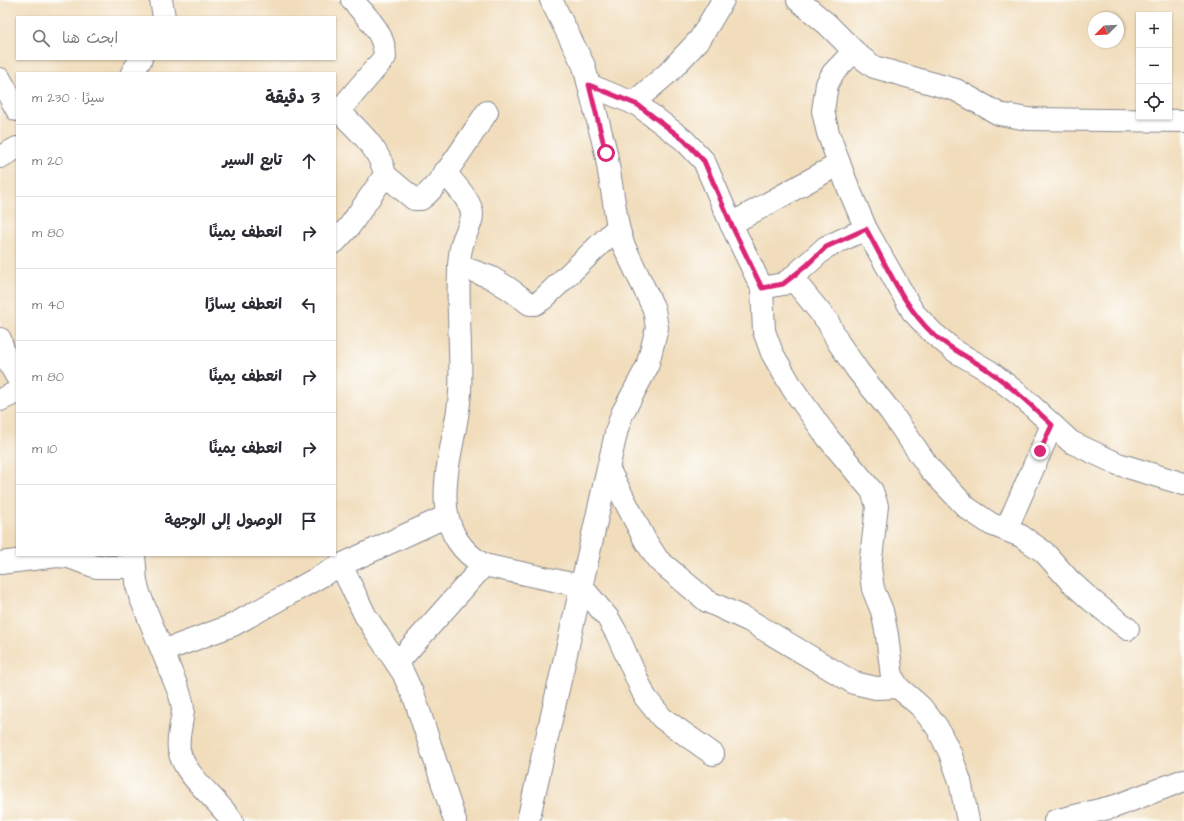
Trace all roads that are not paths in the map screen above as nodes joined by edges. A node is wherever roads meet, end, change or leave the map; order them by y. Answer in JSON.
{"nodes":[{"id":1,"x":161,"y":0,"type":"edge"},
{"id":2,"x":352,"y":0,"type":"edge"},
{"id":3,"x":551,"y":0,"type":"edge"},
{"id":4,"x":723,"y":0,"type":"edge"},
{"id":5,"x":798,"y":0,"type":"edge"},
{"id":6,"x":164,"y":16,"type":"edge"},
{"id":7,"x":854,"y":51,"type":"junction"},
{"id":8,"x":140,"y":60,"type":"edge"},
{"id":9,"x":133,"y":72,"type":"edge"},
{"id":10,"x":0,"y":79,"type":"edge"},
{"id":11,"x":589,"y":85,"type":"junction"},
{"id":12,"x":633,"y":103,"type":"junction"},
{"id":13,"x":16,"y":108,"type":"edge"},
{"id":14,"x":337,"y":109,"type":"edge"},
{"id":15,"x":487,"y":112,"type":"dead end"},
{"id":16,"x":1184,"y":121,"type":"edge"},
{"id":17,"x":16,"y":149,"type":"edge"},
{"id":18,"x":0,"y":157,"type":"edge"},
{"id":19,"x":839,"y":164,"type":"junction"},
{"id":20,"x":445,"y":172,"type":"junction"},
{"id":21,"x":384,"y":175,"type":"junction"},
{"id":22,"x":731,"y":224,"type":"junction"},
{"id":23,"x":618,"y":227,"type":"junction"},
{"id":24,"x":866,"y":229,"type":"junction"},
{"id":25,"x":336,"y":241,"type":"edge"},
{"id":26,"x":459,"y":266,"type":"junction"},
{"id":27,"x":792,"y":278,"type":"junction"},
{"id":28,"x":762,"y":288,"type":"junction"},
{"id":29,"x":0,"y":339,"type":"edge"},
{"id":30,"x":16,"y":374,"type":"edge"},
{"id":31,"x":16,"y":392,"type":"edge"},
{"id":32,"x":0,"y":400,"type":"edge"},
{"id":33,"x":1052,"y":425,"type":"junction"},
{"id":34,"x":609,"y":470,"type":"junction"},
{"id":35,"x":1184,"y":484,"type":"edge"},
{"id":36,"x":447,"y":516,"type":"junction"},
{"id":37,"x":1006,"y":530,"type":"junction"},
{"id":38,"x":135,"y":561,"type":"edge"},
{"id":39,"x":0,"y":563,"type":"edge"},
{"id":40,"x":341,"y":565,"type":"junction"},
{"id":41,"x":484,"y":565,"type":"junction"},
{"id":42,"x":581,"y":586,"type":"junction"},
{"id":43,"x":1128,"y":629,"type":"dead end"},
{"id":44,"x":163,"y":651,"type":"junction"},
{"id":45,"x":397,"y":663,"type":"junction"},
{"id":46,"x":898,"y":687,"type":"junction"},
{"id":47,"x":713,"y":754,"type":"dead end"},
{"id":48,"x":1184,"y":780,"type":"edge"},
{"id":49,"x":232,"y":821,"type":"edge"},
{"id":50,"x":455,"y":821,"type":"edge"},
{"id":51,"x":528,"y":821,"type":"edge"},
{"id":52,"x":968,"y":821,"type":"edge"},
{"id":53,"x":1054,"y":821,"type":"edge"}],
"edges":[{"from":1,"to":6,"type":"street"},
{"from":2,"to":14,"type":"street"},
{"from":3,"to":11,"type":"street"},
{"from":4,"to":12,"type":"street"},
{"from":5,"to":7,"type":"street"},
{"from":7,"to":16,"type":"street"},
{"from":7,"to":19,"type":"street"},
{"from":8,"to":9,"type":"street"},
{"from":10,"to":13,"type":"street"},
{"from":11,"to":12,"type":"street"},
{"from":11,"to":23,"type":"street"},
{"from":12,"to":22,"type":"street"},
{"from":14,"to":21,"type":"street"},
{"from":15,"to":20,"type":"street"},
{"from":17,"to":18,"type":"street"},
{"from":19,"to":22,"type":"street"},
{"from":19,"to":24,"type":"street"},
{"from":20,"to":21,"type":"street"},
{"from":20,"to":26,"type":"street"},
{"from":21,"to":25,"type":"street"},
{"from":22,"to":28,"type":"street"},
{"from":23,"to":26,"type":"street"},
{"from":23,"to":34,"type":"street"},
{"from":24,"to":27,"type":"street"},
{"from":24,"to":33,"type":"street"},
{"from":26,"to":36,"type":"street"},
{"from":27,"to":28,"type":"street"},
{"from":27,"to":37,"type":"street"},
{"from":28,"to":46,"type":"street"},
{"from":29,"to":30,"type":"street"},
{"from":31,"to":32,"type":"street"},
{"from":33,"to":35,"type":"street"},
{"from":33,"to":37,"type":"street"},
{"from":34,"to":42,"type":"street"},
{"from":34,"to":46,"type":"street"},
{"from":36,"to":40,"type":"street"},
{"from":36,"to":41,"type":"street"},
{"from":37,"to":43,"type":"street"},
{"from":38,"to":39,"type":"street"},
{"from":38,"to":44,"type":"street"},
{"from":40,"to":44,"type":"street"},
{"from":40,"to":45,"type":"street"},
{"from":41,"to":42,"type":"street"},
{"from":41,"to":45,"type":"street"},
{"from":42,"to":47,"type":"street"},
{"from":42,"to":51,"type":"street"},
{"from":44,"to":49,"type":"street"},
{"from":45,"to":50,"type":"street"},
{"from":46,"to":52,"type":"street"},
{"from":48,"to":53,"type":"street"}]}
